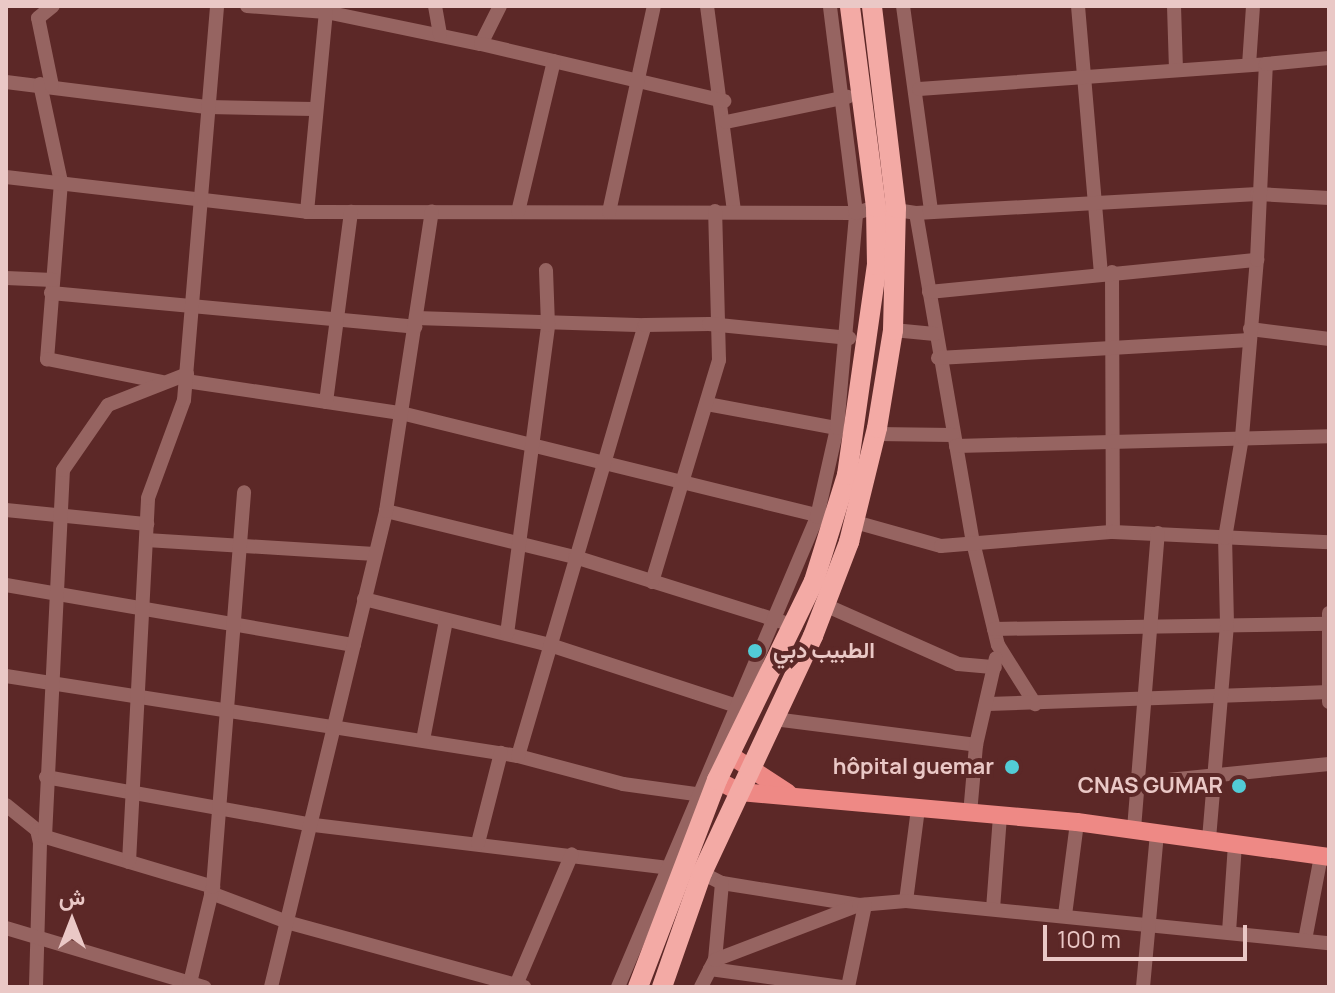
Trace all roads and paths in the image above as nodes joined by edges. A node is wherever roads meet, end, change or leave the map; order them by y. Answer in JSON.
{"nodes":[{"id":1,"x":53,"y":6,"type":"edge"},
{"id":2,"x":217,"y":6,"type":"edge"},
{"id":3,"x":247,"y":6,"type":"edge"},
{"id":4,"x":435,"y":6,"type":"edge"},
{"id":5,"x":500,"y":6,"type":"edge"},
{"id":6,"x":654,"y":6,"type":"edge"},
{"id":7,"x":707,"y":6,"type":"edge"},
{"id":8,"x":872,"y":6,"type":"edge"},
{"id":9,"x":903,"y":6,"type":"edge"},
{"id":10,"x":1078,"y":6,"type":"edge"},
{"id":11,"x":1174,"y":6,"type":"edge"},
{"id":12,"x":1253,"y":6,"type":"edge"},
{"id":13,"x":307,"y":9,"type":"edge"},
{"id":14,"x":841,"y":9,"type":"edge"},
{"id":15,"x":326,"y":12,"type":"junction"},
{"id":16,"x":440,"y":35,"type":"junction"},
{"id":17,"x":481,"y":44,"type":"junction"},
{"id":18,"x":1329,"y":58,"type":"edge"},
{"id":19,"x":554,"y":61,"type":"junction"},
{"id":20,"x":1266,"y":64,"type":"junction"},
{"id":21,"x":1249,"y":65,"type":"junction"},
{"id":22,"x":1176,"y":70,"type":"junction"},
{"id":23,"x":636,"y":77,"type":"junction"},
{"id":24,"x":1082,"y":77,"type":"junction"},
{"id":25,"x":6,"y":82,"type":"edge"},
{"id":26,"x":46,"y":85,"type":"junction"},
{"id":27,"x":862,"y":89,"type":"junction"},
{"id":28,"x":919,"y":89,"type":"junction"},
{"id":29,"x":842,"y":100,"type":"junction"},
{"id":30,"x":724,"y":101,"type":"junction"},
{"id":31,"x":208,"y":107,"type":"junction"},
{"id":32,"x":314,"y":109,"type":"junction"},
{"id":33,"x":726,"y":122,"type":"junction"},
{"id":34,"x":6,"y":177,"type":"edge"},
{"id":35,"x":61,"y":182,"type":"junction"},
{"id":36,"x":1257,"y":194,"type":"junction"},
{"id":37,"x":1329,"y":198,"type":"edge"},
{"id":38,"x":198,"y":201,"type":"junction"},
{"id":39,"x":1095,"y":201,"type":"junction"},
{"id":40,"x":905,"y":210,"type":"junction"},
{"id":41,"x":715,"y":211,"type":"junction"},
{"id":42,"x":734,"y":211,"type":"junction"},
{"id":43,"x":307,"y":212,"type":"junction"},
{"id":44,"x":351,"y":212,"type":"junction"},
{"id":45,"x":432,"y":212,"type":"junction"},
{"id":46,"x":518,"y":212,"type":"junction"},
{"id":47,"x":609,"y":212,"type":"junction"},
{"id":48,"x":856,"y":213,"type":"junction"},
{"id":49,"x":1257,"y":260,"type":"junction"},
{"id":50,"x":546,"y":270,"type":"dead end"},
{"id":51,"x":1106,"y":273,"type":"junction"},
{"id":52,"x":6,"y":278,"type":"edge"},
{"id":53,"x":52,"y":287,"type":"junction"},
{"id":54,"x":929,"y":292,"type":"junction"},
{"id":55,"x":192,"y":304,"type":"junction"},
{"id":56,"x":341,"y":320,"type":"junction"},
{"id":57,"x":415,"y":322,"type":"junction"},
{"id":58,"x":717,"y":324,"type":"junction"},
{"id":59,"x":548,"y":325,"type":"junction"},
{"id":60,"x":645,"y":325,"type":"junction"},
{"id":61,"x":893,"y":330,"type":"junction"},
{"id":62,"x":935,"y":334,"type":"junction"},
{"id":63,"x":1250,"y":334,"type":"junction"},
{"id":64,"x":849,"y":338,"type":"junction"},
{"id":65,"x":1329,"y":339,"type":"edge"},
{"id":66,"x":1113,"y":345,"type":"junction"},
{"id":67,"x":938,"y":358,"type":"junction"},
{"id":68,"x":187,"y":377,"type":"junction"},
{"id":69,"x":163,"y":383,"type":"junction"},
{"id":70,"x":326,"y":402,"type":"junction"},
{"id":71,"x":707,"y":404,"type":"junction"},
{"id":72,"x":401,"y":413,"type":"junction"},
{"id":73,"x":837,"y":428,"type":"junction"},
{"id":74,"x":876,"y":434,"type":"junction"},
{"id":75,"x":1329,"y":436,"type":"edge"},
{"id":76,"x":1242,"y":437,"type":"junction"},
{"id":77,"x":954,"y":440,"type":"junction"},
{"id":78,"x":1113,"y":441,"type":"junction"},
{"id":79,"x":535,"y":443,"type":"junction"},
{"id":80,"x":602,"y":462,"type":"junction"},
{"id":81,"x":684,"y":483,"type":"junction"},
{"id":82,"x":244,"y":492,"type":"dead end"},
{"id":83,"x":6,"y":510,"type":"edge"},
{"id":84,"x":386,"y":511,"type":"junction"},
{"id":85,"x":60,"y":513,"type":"junction"},
{"id":86,"x":836,"y":519,"type":"junction"},
{"id":87,"x":147,"y":524,"type":"junction"},
{"id":88,"x":1113,"y":532,"type":"junction"},
{"id":89,"x":1158,"y":533,"type":"junction"},
{"id":90,"x":1225,"y":538,"type":"junction"},
{"id":91,"x":146,"y":540,"type":"junction"},
{"id":92,"x":973,"y":542,"type":"junction"},
{"id":93,"x":1329,"y":542,"type":"edge"},
{"id":94,"x":241,"y":544,"type":"junction"},
{"id":95,"x":522,"y":544,"type":"junction"},
{"id":96,"x":375,"y":554,"type":"junction"},
{"id":97,"x":575,"y":557,"type":"junction"},
{"id":98,"x":652,"y":582,"type":"junction"},
{"id":99,"x":6,"y":585,"type":"edge"},
{"id":100,"x":55,"y":591,"type":"junction"},
{"id":101,"x":364,"y":599,"type":"junction"},
{"id":102,"x":825,"y":605,"type":"junction"},
{"id":103,"x":145,"y":606,"type":"junction"},
{"id":104,"x":1329,"y":613,"type":"edge"},
{"id":105,"x":446,"y":621,"type":"junction"},
{"id":106,"x":771,"y":621,"type":"junction"},
{"id":107,"x":1227,"y":624,"type":"junction"},
{"id":108,"x":1329,"y":624,"type":"edge"},
{"id":109,"x":795,"y":626,"type":"junction"},
{"id":110,"x":235,"y":627,"type":"junction"},
{"id":111,"x":1152,"y":627,"type":"junction"},
{"id":112,"x":994,"y":629,"type":"junction"},
{"id":113,"x":507,"y":634,"type":"junction"},
{"id":114,"x":354,"y":645,"type":"junction"},
{"id":115,"x":550,"y":645,"type":"junction"},
{"id":116,"x":998,"y":645,"type":"junction"},
{"id":117,"x":995,"y":667,"type":"junction"},
{"id":118,"x":6,"y":676,"type":"edge"},
{"id":119,"x":49,"y":679,"type":"junction"},
{"id":120,"x":1329,"y":692,"type":"edge"},
{"id":121,"x":142,"y":694,"type":"junction"},
{"id":122,"x":1222,"y":698,"type":"junction"},
{"id":123,"x":1146,"y":700,"type":"junction"},
{"id":124,"x":1329,"y":702,"type":"edge"},
{"id":125,"x":988,"y":704,"type":"junction"},
{"id":126,"x":1035,"y":704,"type":"junction"},
{"id":127,"x":734,"y":705,"type":"junction"},
{"id":128,"x":229,"y":709,"type":"junction"},
{"id":129,"x":774,"y":719,"type":"junction"},
{"id":130,"x":335,"y":726,"type":"junction"},
{"id":131,"x":423,"y":740,"type":"junction"},
{"id":132,"x":976,"y":745,"type":"junction"},
{"id":133,"x":501,"y":753,"type":"junction"},
{"id":134,"x":730,"y":755,"type":"junction"},
{"id":135,"x":518,"y":756,"type":"junction"},
{"id":136,"x":1329,"y":764,"type":"edge"},
{"id":137,"x":751,"y":767,"type":"junction"},
{"id":138,"x":46,"y":777,"type":"junction"},
{"id":139,"x":1215,"y":779,"type":"junction"},
{"id":140,"x":717,"y":780,"type":"junction"},
{"id":141,"x":1138,"y":783,"type":"junction"},
{"id":142,"x":135,"y":789,"type":"junction"},
{"id":143,"x":740,"y":792,"type":"junction"},
{"id":144,"x":788,"y":793,"type":"junction"},
{"id":145,"x":695,"y":794,"type":"junction"},
{"id":146,"x":6,"y":805,"type":"edge"},
{"id":147,"x":221,"y":806,"type":"junction"},
{"id":148,"x":918,"y":808,"type":"junction"},
{"id":149,"x":970,"y":814,"type":"junction"},
{"id":150,"x":1000,"y":816,"type":"junction"},
{"id":151,"x":1077,"y":822,"type":"junction"},
{"id":152,"x":314,"y":825,"type":"junction"},
{"id":153,"x":1134,"y":829,"type":"junction"},
{"id":154,"x":1157,"y":833,"type":"junction"},
{"id":155,"x":42,"y":836,"type":"junction"},
{"id":156,"x":1209,"y":839,"type":"junction"},
{"id":157,"x":478,"y":843,"type":"junction"},
{"id":158,"x":1235,"y":843,"type":"junction"},
{"id":159,"x":572,"y":854,"type":"junction"},
{"id":160,"x":1325,"y":856,"type":"edge"},
{"id":161,"x":129,"y":862,"type":"junction"},
{"id":162,"x":683,"y":869,"type":"junction"},
{"id":163,"x":722,"y":883,"type":"junction"},
{"id":164,"x":212,"y":890,"type":"junction"},
{"id":165,"x":906,"y":901,"type":"junction"},
{"id":166,"x":862,"y":905,"type":"junction"},
{"id":167,"x":993,"y":909,"type":"junction"},
{"id":168,"x":1065,"y":915,"type":"junction"},
{"id":169,"x":290,"y":923,"type":"junction"},
{"id":170,"x":1149,"y":924,"type":"junction"},
{"id":171,"x":6,"y":928,"type":"edge"},
{"id":172,"x":1229,"y":932,"type":"junction"},
{"id":173,"x":37,"y":937,"type":"junction"},
{"id":174,"x":1305,"y":940,"type":"junction"},
{"id":175,"x":1329,"y":943,"type":"edge"},
{"id":176,"x":713,"y":965,"type":"junction"},
{"id":177,"x":194,"y":986,"type":"edge"},
{"id":178,"x":520,"y":986,"type":"edge"},
{"id":179,"x":36,"y":987,"type":"edge"},
{"id":180,"x":271,"y":987,"type":"edge"},
{"id":181,"x":618,"y":987,"type":"edge"},
{"id":182,"x":638,"y":987,"type":"edge"},
{"id":183,"x":662,"y":987,"type":"edge"},
{"id":184,"x":701,"y":987,"type":"edge"},
{"id":185,"x":845,"y":987,"type":"edge"},
{"id":186,"x":1143,"y":987,"type":"edge"}],
"edges":[{"from":1,"to":26,"type":"street"},
{"from":2,"to":31,"type":"street"},
{"from":3,"to":13,"type":"street"},
{"from":4,"to":16,"type":"street"},
{"from":5,"to":17,"type":"street"},
{"from":6,"to":23,"type":"street"},
{"from":7,"to":30,"type":"street"},
{"from":8,"to":40,"type":"highway"},
{"from":9,"to":28,"type":"street"},
{"from":10,"to":24,"type":"street"},
{"from":11,"to":22,"type":"street"},
{"from":12,"to":21,"type":"street"},
{"from":13,"to":15,"type":"street"},
{"from":14,"to":27,"type":"highway"},
{"from":14,"to":29,"type":"street"},
{"from":15,"to":16,"type":"street"},
{"from":15,"to":32,"type":"street"},
{"from":16,"to":17,"type":"street"},
{"from":17,"to":19,"type":"street"},
{"from":18,"to":20,"type":"street"},
{"from":19,"to":23,"type":"street"},
{"from":19,"to":46,"type":"street"},
{"from":20,"to":21,"type":"street"},
{"from":20,"to":36,"type":"street"},
{"from":21,"to":22,"type":"street"},
{"from":22,"to":24,"type":"street"},
{"from":23,"to":30,"type":"street"},
{"from":23,"to":47,"type":"street"},
{"from":24,"to":28,"type":"street"},
{"from":24,"to":39,"type":"street"},
{"from":25,"to":26,"type":"street"},
{"from":26,"to":31,"type":"street"},
{"from":26,"to":35,"type":"street"},
{"from":27,"to":29,"type":"street"},
{"from":27,"to":40,"type":"highway"},
{"from":28,"to":40,"type":"street"},
{"from":29,"to":33,"type":"street"},
{"from":29,"to":48,"type":"street"},
{"from":30,"to":33,"type":"street"},
{"from":31,"to":32,"type":"street"},
{"from":31,"to":38,"type":"street"},
{"from":32,"to":43,"type":"street"},
{"from":33,"to":42,"type":"street"},
{"from":34,"to":35,"type":"street"},
{"from":35,"to":38,"type":"street"},
{"from":35,"to":53,"type":"street"},
{"from":36,"to":37,"type":"street"},
{"from":36,"to":39,"type":"street"},
{"from":36,"to":49,"type":"street"},
{"from":38,"to":43,"type":"street"},
{"from":38,"to":55,"type":"street"},
{"from":39,"to":40,"type":"street"},
{"from":39,"to":51,"type":"street"},
{"from":40,"to":48,"type":"street"},
{"from":40,"to":54,"type":"street"},
{"from":40,"to":61,"type":"highway"},
{"from":40,"to":86,"type":"highway"},
{"from":41,"to":42,"type":"street"},
{"from":41,"to":47,"type":"street"},
{"from":41,"to":58,"type":"street"},
{"from":42,"to":48,"type":"street"},
{"from":43,"to":44,"type":"street"},
{"from":44,"to":45,"type":"street"},
{"from":44,"to":56,"type":"street"},
{"from":45,"to":46,"type":"street"},
{"from":45,"to":57,"type":"street"},
{"from":46,"to":47,"type":"street"},
{"from":48,"to":64,"type":"street"},
{"from":49,"to":51,"type":"street"},
{"from":49,"to":63,"type":"street"},
{"from":50,"to":59,"type":"street"},
{"from":51,"to":54,"type":"street"},
{"from":51,"to":66,"type":"street"},
{"from":52,"to":53,"type":"street"},
{"from":53,"to":55,"type":"street"},
{"from":53,"to":69,"type":"street"},
{"from":54,"to":62,"type":"street"},
{"from":55,"to":56,"type":"street"},
{"from":55,"to":68,"type":"street"},
{"from":56,"to":57,"type":"street"},
{"from":56,"to":70,"type":"street"},
{"from":57,"to":59,"type":"street"},
{"from":57,"to":72,"type":"street"},
{"from":58,"to":60,"type":"street"},
{"from":58,"to":64,"type":"street"},
{"from":58,"to":71,"type":"street"},
{"from":59,"to":60,"type":"street"},
{"from":59,"to":79,"type":"street"},
{"from":60,"to":80,"type":"street"},
{"from":61,"to":62,"type":"street"},
{"from":61,"to":74,"type":"highway"},
{"from":62,"to":67,"type":"street"},
{"from":63,"to":65,"type":"street"},
{"from":63,"to":66,"type":"street"},
{"from":63,"to":76,"type":"street"},
{"from":64,"to":73,"type":"street"},
{"from":66,"to":67,"type":"street"},
{"from":66,"to":78,"type":"street"},
{"from":67,"to":77,"type":"street"},
{"from":68,"to":69,"type":"street"},
{"from":68,"to":70,"type":"street"},
{"from":68,"to":87,"type":"street"},
{"from":69,"to":85,"type":"street"},
{"from":70,"to":72,"type":"street"},
{"from":71,"to":73,"type":"street"},
{"from":71,"to":81,"type":"street"},
{"from":72,"to":79,"type":"street"},
{"from":72,"to":84,"type":"street"},
{"from":73,"to":86,"type":"street"},
{"from":74,"to":77,"type":"street"},
{"from":74,"to":86,"type":"highway"},
{"from":75,"to":76,"type":"street"},
{"from":76,"to":78,"type":"street"},
{"from":76,"to":90,"type":"street"},
{"from":77,"to":78,"type":"street"},
{"from":77,"to":92,"type":"street"},
{"from":78,"to":88,"type":"street"},
{"from":79,"to":80,"type":"street"},
{"from":79,"to":95,"type":"street"},
{"from":80,"to":81,"type":"street"},
{"from":80,"to":97,"type":"street"},
{"from":81,"to":86,"type":"street"},
{"from":81,"to":98,"type":"street"},
{"from":82,"to":94,"type":"street"},
{"from":83,"to":85,"type":"street"},
{"from":84,"to":95,"type":"street"},
{"from":84,"to":96,"type":"street"},
{"from":85,"to":87,"type":"street"},
{"from":85,"to":100,"type":"street"},
{"from":86,"to":92,"type":"street"},
{"from":86,"to":102,"type":"highway"},
{"from":86,"to":106,"type":"street"},
{"from":86,"to":109,"type":"highway"},
{"from":87,"to":91,"type":"street"},
{"from":88,"to":89,"type":"street"},
{"from":88,"to":92,"type":"street"},
{"from":89,"to":90,"type":"street"},
{"from":89,"to":111,"type":"street"},
{"from":90,"to":93,"type":"street"},
{"from":90,"to":107,"type":"street"},
{"from":91,"to":94,"type":"street"},
{"from":91,"to":103,"type":"street"},
{"from":92,"to":112,"type":"street"},
{"from":94,"to":96,"type":"street"},
{"from":94,"to":110,"type":"street"},
{"from":95,"to":97,"type":"street"},
{"from":95,"to":113,"type":"street"},
{"from":96,"to":101,"type":"street"},
{"from":97,"to":98,"type":"street"},
{"from":97,"to":115,"type":"street"},
{"from":98,"to":106,"type":"street"},
{"from":99,"to":100,"type":"street"},
{"from":100,"to":103,"type":"street"},
{"from":100,"to":119,"type":"street"},
{"from":101,"to":105,"type":"street"},
{"from":101,"to":114,"type":"street"},
{"from":102,"to":117,"type":"street"},
{"from":102,"to":129,"type":"highway"},
{"from":103,"to":110,"type":"street"},
{"from":103,"to":121,"type":"street"},
{"from":104,"to":108,"type":"street"},
{"from":105,"to":113,"type":"street"},
{"from":105,"to":131,"type":"street"},
{"from":106,"to":109,"type":"street"},
{"from":106,"to":127,"type":"street"},
{"from":107,"to":108,"type":"street"},
{"from":107,"to":111,"type":"street"},
{"from":107,"to":122,"type":"street"},
{"from":108,"to":120,"type":"street"},
{"from":109,"to":134,"type":"highway"},
{"from":110,"to":114,"type":"street"},
{"from":110,"to":128,"type":"street"},
{"from":111,"to":112,"type":"street"},
{"from":111,"to":123,"type":"street"},
{"from":112,"to":116,"type":"street"},
{"from":113,"to":115,"type":"street"},
{"from":114,"to":130,"type":"street"},
{"from":115,"to":127,"type":"street"},
{"from":115,"to":135,"type":"street"},
{"from":116,"to":117,"type":"street"},
{"from":116,"to":126,"type":"street"},
{"from":117,"to":125,"type":"street"},
{"from":118,"to":119,"type":"street"},
{"from":119,"to":121,"type":"street"},
{"from":119,"to":138,"type":"street"},
{"from":120,"to":122,"type":"street"},
{"from":120,"to":124,"type":"street"},
{"from":121,"to":128,"type":"street"},
{"from":121,"to":142,"type":"street"},
{"from":122,"to":123,"type":"street"},
{"from":122,"to":139,"type":"street"},
{"from":123,"to":126,"type":"street"},
{"from":123,"to":141,"type":"street"},
{"from":125,"to":126,"type":"street"},
{"from":125,"to":132,"type":"street"},
{"from":127,"to":145,"type":"street"},
{"from":128,"to":130,"type":"street"},
{"from":128,"to":147,"type":"street"},
{"from":129,"to":132,"type":"street"},
{"from":129,"to":137,"type":"highway"},
{"from":130,"to":131,"type":"street"},
{"from":130,"to":152,"type":"street"},
{"from":131,"to":133,"type":"street"},
{"from":132,"to":149,"type":"street"},
{"from":133,"to":135,"type":"street"},
{"from":133,"to":157,"type":"street"},
{"from":134,"to":137,"type":"main road"},
{"from":134,"to":140,"type":"highway"},
{"from":135,"to":145,"type":"street"},
{"from":136,"to":139,"type":"street"},
{"from":137,"to":143,"type":"highway"},
{"from":137,"to":144,"type":"main road"},
{"from":138,"to":142,"type":"street"},
{"from":138,"to":155,"type":"street"},
{"from":139,"to":141,"type":"street"},
{"from":139,"to":156,"type":"street"},
{"from":140,"to":143,"type":"main road"},
{"from":140,"to":162,"type":"highway"},
{"from":141,"to":153,"type":"street"},
{"from":142,"to":147,"type":"street"},
{"from":142,"to":161,"type":"street"},
{"from":143,"to":144,"type":"main road"},
{"from":143,"to":162,"type":"highway"},
{"from":144,"to":148,"type":"main road"},
{"from":145,"to":162,"type":"street"},
{"from":146,"to":155,"type":"street"},
{"from":147,"to":152,"type":"street"},
{"from":147,"to":164,"type":"street"},
{"from":148,"to":149,"type":"main road"},
{"from":148,"to":165,"type":"street"},
{"from":149,"to":150,"type":"main road"},
{"from":150,"to":151,"type":"main road"},
{"from":150,"to":167,"type":"street"},
{"from":151,"to":153,"type":"main road"},
{"from":151,"to":168,"type":"street"},
{"from":152,"to":157,"type":"street"},
{"from":152,"to":169,"type":"street"},
{"from":153,"to":154,"type":"main road"},
{"from":154,"to":156,"type":"main road"},
{"from":154,"to":170,"type":"street"},
{"from":155,"to":161,"type":"street"},
{"from":155,"to":173,"type":"street"},
{"from":156,"to":158,"type":"main road"},
{"from":157,"to":159,"type":"street"},
{"from":158,"to":160,"type":"main road"},
{"from":158,"to":172,"type":"street"},
{"from":159,"to":162,"type":"street"},
{"from":159,"to":178,"type":"street"},
{"from":160,"to":174,"type":"street"},
{"from":161,"to":164,"type":"street"},
{"from":162,"to":163,"type":"street"},
{"from":162,"to":181,"type":"street"},
{"from":162,"to":182,"type":"highway"},
{"from":162,"to":183,"type":"highway"},
{"from":163,"to":166,"type":"street"},
{"from":163,"to":176,"type":"street"},
{"from":164,"to":169,"type":"street"},
{"from":164,"to":177,"type":"street"},
{"from":165,"to":166,"type":"street"},
{"from":165,"to":167,"type":"street"},
{"from":166,"to":176,"type":"street"},
{"from":166,"to":185,"type":"street"},
{"from":167,"to":168,"type":"street"},
{"from":168,"to":170,"type":"street"},
{"from":169,"to":178,"type":"street"},
{"from":169,"to":180,"type":"street"},
{"from":170,"to":172,"type":"street"},
{"from":170,"to":186,"type":"street"},
{"from":171,"to":173,"type":"street"},
{"from":172,"to":174,"type":"street"},
{"from":173,"to":177,"type":"street"},
{"from":173,"to":179,"type":"street"},
{"from":174,"to":175,"type":"street"},
{"from":176,"to":184,"type":"street"},
{"from":176,"to":185,"type":"street"}]}
